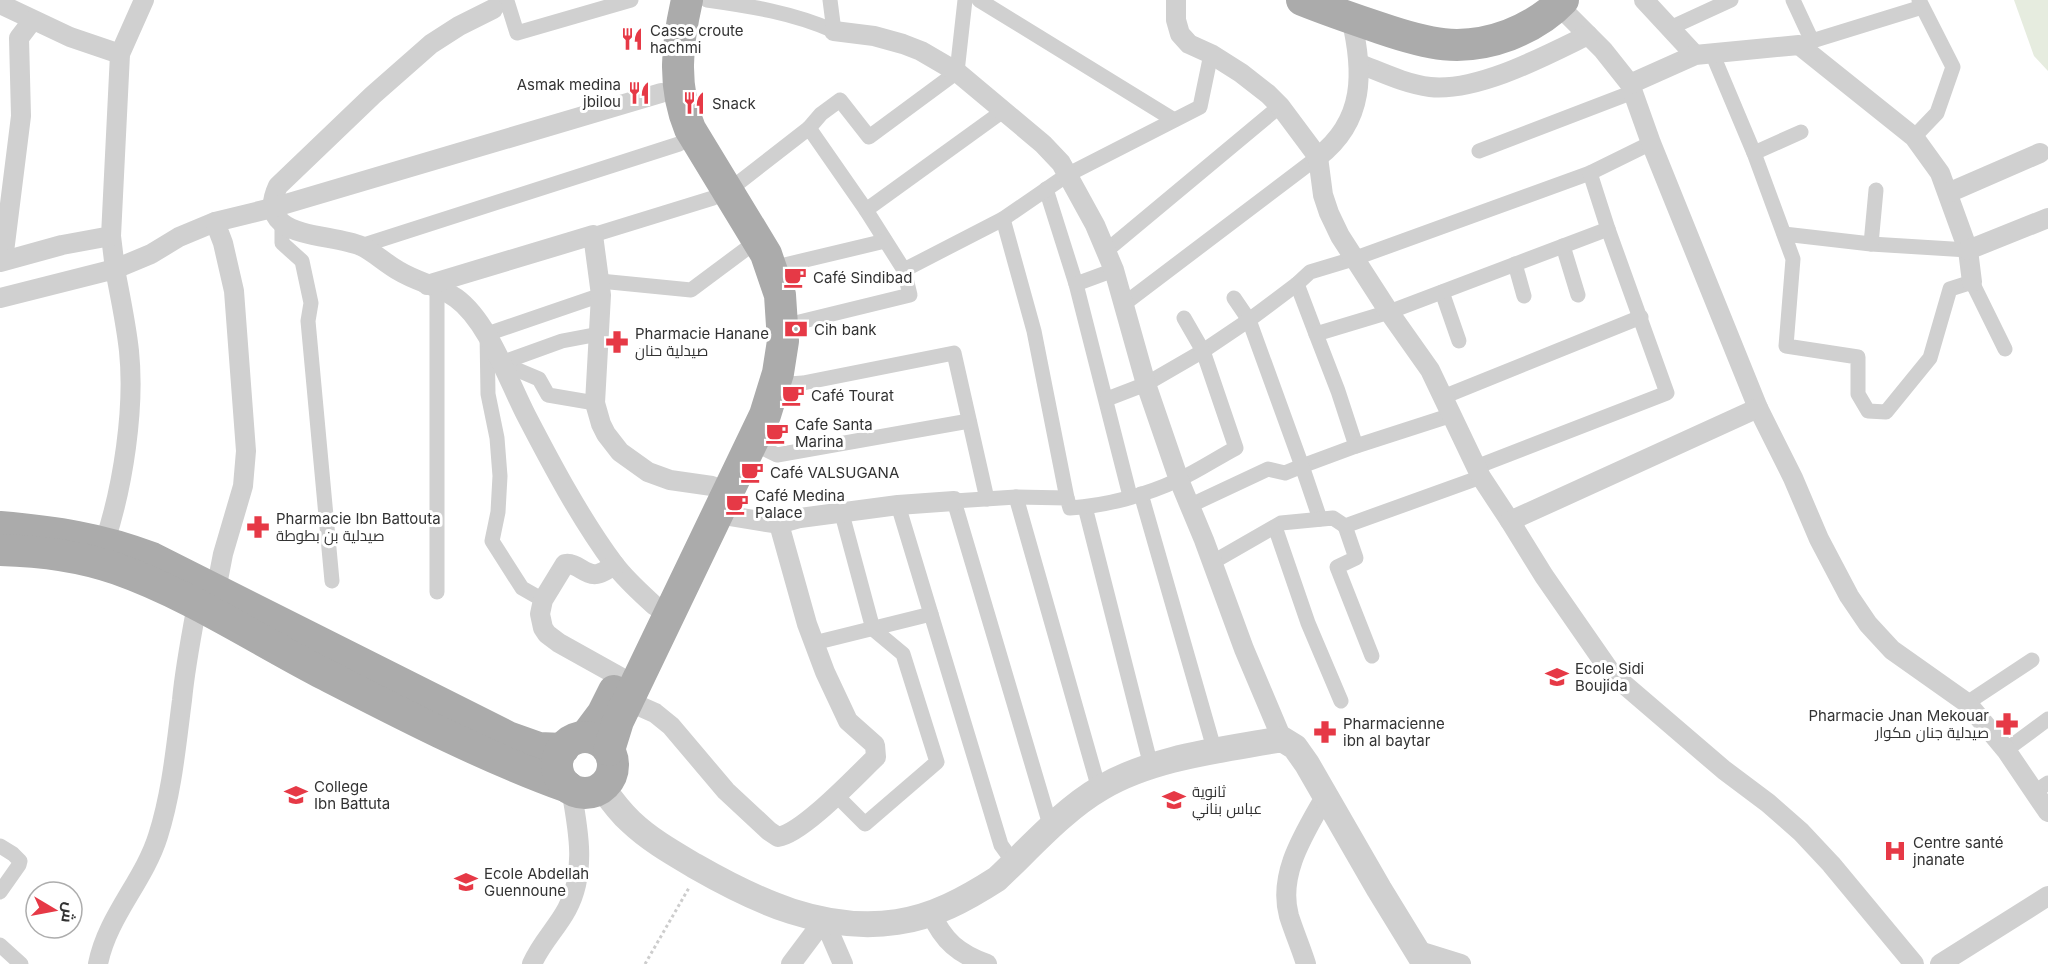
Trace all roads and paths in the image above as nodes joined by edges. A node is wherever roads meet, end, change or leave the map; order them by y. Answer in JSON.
{"nodes":[{"id":1,"x":144,"y":0,"type":"edge"},
{"id":2,"x":631,"y":0,"type":"edge"},
{"id":3,"x":665,"y":0,"type":"edge"},
{"id":4,"x":687,"y":0,"type":"edge"},
{"id":5,"x":707,"y":0,"type":"edge"},
{"id":6,"x":830,"y":0,"type":"edge"},
{"id":7,"x":965,"y":0,"type":"edge"},
{"id":8,"x":980,"y":0,"type":"edge"},
{"id":9,"x":1176,"y":0,"type":"edge"},
{"id":10,"x":1302,"y":0,"type":"edge"},
{"id":11,"x":1644,"y":0,"type":"edge"},
{"id":12,"x":1731,"y":0,"type":"edge"},
{"id":13,"x":1793,"y":0,"type":"edge"},
{"id":14,"x":1552,"y":2,"type":"edge"},
{"id":15,"x":0,"y":4,"type":"edge"},
{"id":16,"x":1921,"y":4,"type":"edge"},
{"id":17,"x":493,"y":9,"type":"joint"},
{"id":18,"x":1351,"y":9,"type":"edge"},
{"id":19,"x":33,"y":21,"type":"junction"},
{"id":20,"x":1670,"y":27,"type":"junction"},
{"id":21,"x":834,"y":31,"type":"junction"},
{"id":22,"x":1588,"y":35,"type":"junction"},
{"id":23,"x":19,"y":38,"type":"junction"},
{"id":24,"x":1806,"y":43,"type":"junction"},
{"id":25,"x":0,"y":45,"type":"edge"},
{"id":26,"x":120,"y":54,"type":"junction"},
{"id":27,"x":1211,"y":54,"type":"junction"},
{"id":28,"x":1704,"y":54,"type":"junction"},
{"id":29,"x":1360,"y":64,"type":"junction"},
{"id":30,"x":957,"y":72,"type":"junction"},
{"id":31,"x":1631,"y":88,"type":"junction"},
{"id":32,"x":661,"y":93,"type":"junction"},
{"id":33,"x":1280,"y":106,"type":"junction"},
{"id":34,"x":1003,"y":111,"type":"junction"},
{"id":35,"x":1174,"y":120,"type":"junction"},
{"id":36,"x":809,"y":128,"type":"junction"},
{"id":37,"x":1801,"y":132,"type":"dead end"},
{"id":38,"x":1914,"y":137,"type":"junction"},
{"id":39,"x":1651,"y":143,"type":"junction"},
{"id":40,"x":679,"y":144,"type":"junction"},
{"id":41,"x":1479,"y":151,"type":"dead end"},
{"id":42,"x":1754,"y":153,"type":"junction"},
{"id":43,"x":2040,"y":153,"type":"dead end"},
{"id":44,"x":1318,"y":157,"type":"junction"},
{"id":45,"x":1590,"y":173,"type":"junction"},
{"id":46,"x":1067,"y":175,"type":"junction"},
{"id":47,"x":1046,"y":189,"type":"junction"},
{"id":48,"x":1876,"y":190,"type":"dead end"},
{"id":49,"x":721,"y":194,"type":"junction"},
{"id":50,"x":1948,"y":194,"type":"junction"},
{"id":51,"x":866,"y":210,"type":"junction"},
{"id":52,"x":277,"y":215,"type":"junction"},
{"id":53,"x":2048,"y":218,"type":"edge"},
{"id":54,"x":1003,"y":219,"type":"junction"},
{"id":55,"x":215,"y":222,"type":"junction"},
{"id":56,"x":1608,"y":229,"type":"junction"},
{"id":57,"x":1784,"y":234,"type":"junction"},
{"id":58,"x":593,"y":235,"type":"junction"},
{"id":59,"x":111,"y":236,"type":"junction"},
{"id":60,"x":885,"y":241,"type":"junction"},
{"id":61,"x":1871,"y":244,"type":"junction"},
{"id":62,"x":361,"y":246,"type":"junction"},
{"id":63,"x":1563,"y":246,"type":"junction"},
{"id":64,"x":746,"y":249,"type":"junction"},
{"id":65,"x":1968,"y":250,"type":"junction"},
{"id":66,"x":1106,"y":251,"type":"junction"},
{"id":67,"x":1353,"y":259,"type":"junction"},
{"id":68,"x":2,"y":261,"type":"edge"},
{"id":69,"x":1515,"y":264,"type":"junction"},
{"id":70,"x":772,"y":268,"type":"junction"},
{"id":71,"x":115,"y":269,"type":"junction"},
{"id":72,"x":904,"y":270,"type":"junction"},
{"id":73,"x":1114,"y":270,"type":"junction"},
{"id":74,"x":1972,"y":282,"type":"junction"},
{"id":75,"x":1076,"y":284,"type":"junction"},
{"id":76,"x":1297,"y":284,"type":"junction"},
{"id":77,"x":432,"y":287,"type":"junction"},
{"id":78,"x":600,"y":288,"type":"junction"},
{"id":79,"x":1442,"y":292,"type":"junction"},
{"id":80,"x":1578,"y":295,"type":"dead end"},
{"id":81,"x":1524,"y":296,"type":"dead end"},
{"id":82,"x":0,"y":298,"type":"edge"},
{"id":83,"x":1234,"y":298,"type":"dead end"},
{"id":84,"x":1124,"y":304,"type":"junction"},
{"id":85,"x":1389,"y":312,"type":"junction"},
{"id":86,"x":1641,"y":317,"type":"junction"},
{"id":87,"x":1184,"y":318,"type":"dead end"},
{"id":88,"x":1249,"y":320,"type":"junction"},
{"id":89,"x":783,"y":326,"type":"junction"},
{"id":90,"x":487,"y":334,"type":"junction"},
{"id":91,"x":599,"y":334,"type":"junction"},
{"id":92,"x":1316,"y":334,"type":"junction"},
{"id":93,"x":1459,"y":341,"type":"dead end"},
{"id":94,"x":2005,"y":349,"type":"dead end"},
{"id":95,"x":1203,"y":351,"type":"junction"},
{"id":96,"x":501,"y":363,"type":"junction"},
{"id":97,"x":1146,"y":384,"type":"junction"},
{"id":98,"x":775,"y":385,"type":"junction"},
{"id":99,"x":1107,"y":399,"type":"junction"},
{"id":100,"x":595,"y":403,"type":"junction"},
{"id":101,"x":1447,"y":406,"type":"junction"},
{"id":102,"x":1758,"y":408,"type":"junction"},
{"id":103,"x":969,"y":421,"type":"junction"},
{"id":104,"x":752,"y":443,"type":"junction"},
{"id":105,"x":1356,"y":446,"type":"junction"},
{"id":106,"x":1302,"y":465,"type":"junction"},
{"id":107,"x":1478,"y":472,"type":"junction"},
{"id":108,"x":1179,"y":480,"type":"junction"},
{"id":109,"x":1136,"y":495,"type":"junction"},
{"id":110,"x":1016,"y":497,"type":"junction"},
{"id":111,"x":1067,"y":498,"type":"junction"},
{"id":112,"x":987,"y":499,"type":"junction"},
{"id":113,"x":715,"y":500,"type":"junction"},
{"id":114,"x":954,"y":501,"type":"junction"},
{"id":115,"x":898,"y":505,"type":"junction"},
{"id":116,"x":1189,"y":506,"type":"junction"},
{"id":117,"x":1085,"y":507,"type":"junction"},
{"id":118,"x":842,"y":514,"type":"junction"},
{"id":119,"x":1320,"y":519,"type":"junction"},
{"id":120,"x":1510,"y":520,"type":"junction"},
{"id":121,"x":778,"y":524,"type":"junction"},
{"id":122,"x":0,"y":526,"type":"edge"},
{"id":123,"x":1345,"y":526,"type":"junction"},
{"id":124,"x":1275,"y":527,"type":"junction"},
{"id":125,"x":105,"y":542,"type":"junction"},
{"id":126,"x":0,"y":550,"type":"edge"},
{"id":127,"x":1213,"y":562,"type":"junction"},
{"id":128,"x":615,"y":565,"type":"junction"},
{"id":129,"x":332,"y":581,"type":"dead end"},
{"id":130,"x":437,"y":592,"type":"dead end"},
{"id":131,"x":206,"y":598,"type":"junction"},
{"id":132,"x":543,"y":600,"type":"junction"},
{"id":133,"x":655,"y":606,"type":"junction"},
{"id":134,"x":931,"y":614,"type":"junction"},
{"id":135,"x":873,"y":629,"type":"junction"},
{"id":136,"x":814,"y":643,"type":"junction"},
{"id":137,"x":1372,"y":656,"type":"dead end"},
{"id":138,"x":2032,"y":660,"type":"dead end"},
{"id":139,"x":624,"y":689,"type":"junction"},
{"id":140,"x":1341,"y":701,"type":"dead end"},
{"id":141,"x":1967,"y":703,"type":"junction"},
{"id":142,"x":2048,"y":719,"type":"edge"},
{"id":143,"x":1282,"y":739,"type":"junction"},
{"id":144,"x":585,"y":745,"type":"junction"},
{"id":145,"x":2006,"y":750,"type":"junction"},
{"id":146,"x":1215,"y":752,"type":"junction"},
{"id":147,"x":1151,"y":766,"type":"junction"},
{"id":148,"x":602,"y":787,"type":"junction"},
{"id":149,"x":2042,"y":787,"type":"edge"},
{"id":150,"x":569,"y":788,"type":"junction"},
{"id":151,"x":1099,"y":789,"type":"junction"},
{"id":152,"x":1326,"y":795,"type":"junction"},
{"id":153,"x":837,"y":796,"type":"junction"},
{"id":154,"x":2048,"y":812,"type":"edge"},
{"id":155,"x":1051,"y":828,"type":"junction"},
{"id":156,"x":0,"y":846,"type":"edge"},
{"id":157,"x":1014,"y":863,"type":"junction"},
{"id":158,"x":699,"y":868,"type":"junction"},
{"id":159,"x":0,"y":892,"type":"edge"},
{"id":160,"x":2048,"y":896,"type":"edge"},
{"id":161,"x":931,"y":914,"type":"junction"},
{"id":162,"x":824,"y":920,"type":"junction"},
{"id":163,"x":0,"y":945,"type":"edge"},
{"id":164,"x":1421,"y":957,"type":"edge"},
{"id":165,"x":21,"y":964,"type":"edge"},
{"id":166,"x":98,"y":964,"type":"edge"},
{"id":167,"x":532,"y":964,"type":"edge"},
{"id":168,"x":645,"y":964,"type":"edge"},
{"id":169,"x":791,"y":964,"type":"edge"},
{"id":170,"x":843,"y":964,"type":"edge"},
{"id":171,"x":987,"y":964,"type":"edge"},
{"id":172,"x":1306,"y":964,"type":"edge"},
{"id":173,"x":1461,"y":964,"type":"edge"},
{"id":174,"x":1914,"y":964,"type":"edge"},
{"id":175,"x":1940,"y":964,"type":"edge"}],
"edges":[{"from":1,"to":26,"type":"street"},
{"from":2,"to":17,"type":"street"},
{"from":3,"to":32,"type":"main road"},
{"from":4,"to":49,"type":"main road"},
{"from":5,"to":21,"type":"street"},
{"from":6,"to":21,"type":"street"},
{"from":7,"to":30,"type":"street"},
{"from":8,"to":35,"type":"street"},
{"from":9,"to":27,"type":"street"},
{"from":10,"to":18,"type":"main road"},
{"from":11,"to":20,"type":"street"},
{"from":12,"to":20,"type":"street"},
{"from":13,"to":24,"type":"street"},
{"from":14,"to":18,"type":"main road"},
{"from":14,"to":22,"type":"street"},
{"from":15,"to":19,"type":"street"},
{"from":16,"to":24,"type":"street"},
{"from":16,"to":38,"type":"street"},
{"from":17,"to":52,"type":"street"},
{"from":18,"to":29,"type":"street"},
{"from":19,"to":23,"type":"street"},
{"from":19,"to":26,"type":"street"},
{"from":20,"to":28,"type":"street"},
{"from":21,"to":30,"type":"street"},
{"from":22,"to":29,"type":"street"},
{"from":22,"to":31,"type":"street"},
{"from":23,"to":25,"type":"street"},
{"from":23,"to":68,"type":"street"},
{"from":24,"to":28,"type":"street"},
{"from":24,"to":38,"type":"street"},
{"from":26,"to":59,"type":"street"},
{"from":27,"to":33,"type":"street"},
{"from":27,"to":35,"type":"street"},
{"from":28,"to":31,"type":"street"},
{"from":28,"to":42,"type":"street"},
{"from":29,"to":44,"type":"street"},
{"from":30,"to":34,"type":"street"},
{"from":30,"to":36,"type":"street"},
{"from":31,"to":39,"type":"street"},
{"from":31,"to":41,"type":"street"},
{"from":32,"to":40,"type":"main road"},
{"from":32,"to":52,"type":"street"},
{"from":33,"to":44,"type":"street"},
{"from":33,"to":66,"type":"street"},
{"from":34,"to":46,"type":"street"},
{"from":34,"to":51,"type":"street"},
{"from":35,"to":46,"type":"street"},
{"from":36,"to":49,"type":"street"},
{"from":36,"to":51,"type":"street"},
{"from":37,"to":42,"type":"street"},
{"from":38,"to":50,"type":"street"},
{"from":39,"to":45,"type":"street"},
{"from":39,"to":102,"type":"street"},
{"from":40,"to":49,"type":"main road"},
{"from":40,"to":62,"type":"street"},
{"from":42,"to":57,"type":"street"},
{"from":43,"to":50,"type":"street"},
{"from":44,"to":67,"type":"street"},
{"from":44,"to":84,"type":"street"},
{"from":45,"to":56,"type":"street"},
{"from":45,"to":67,"type":"street"},
{"from":46,"to":47,"type":"street"},
{"from":46,"to":66,"type":"street"},
{"from":47,"to":54,"type":"street"},
{"from":47,"to":75,"type":"street"},
{"from":48,"to":61,"type":"street"},
{"from":49,"to":58,"type":"street"},
{"from":49,"to":64,"type":"main road"},
{"from":49,"to":70,"type":"main road"},
{"from":50,"to":65,"type":"street"},
{"from":51,"to":60,"type":"street"},
{"from":52,"to":55,"type":"street"},
{"from":52,"to":62,"type":"street"},
{"from":52,"to":129,"type":"street"},
{"from":53,"to":65,"type":"street"},
{"from":54,"to":72,"type":"street"},
{"from":54,"to":111,"type":"street"},
{"from":55,"to":71,"type":"street"},
{"from":55,"to":131,"type":"street"},
{"from":56,"to":63,"type":"street"},
{"from":56,"to":86,"type":"street"},
{"from":57,"to":61,"type":"street"},
{"from":57,"to":74,"type":"street"},
{"from":58,"to":77,"type":"street"},
{"from":58,"to":78,"type":"street"},
{"from":59,"to":68,"type":"street"},
{"from":59,"to":71,"type":"street"},
{"from":60,"to":70,"type":"street"},
{"from":60,"to":72,"type":"street"},
{"from":61,"to":65,"type":"street"},
{"from":62,"to":77,"type":"street"},
{"from":63,"to":69,"type":"street"},
{"from":63,"to":80,"type":"street"},
{"from":64,"to":78,"type":"street"},
{"from":64,"to":113,"type":"main road"},
{"from":65,"to":74,"type":"street"},
{"from":66,"to":73,"type":"street"},
{"from":67,"to":76,"type":"street"},
{"from":67,"to":85,"type":"street"},
{"from":69,"to":79,"type":"street"},
{"from":69,"to":81,"type":"street"},
{"from":70,"to":89,"type":"main road"},
{"from":71,"to":82,"type":"street"},
{"from":71,"to":125,"type":"street"},
{"from":72,"to":89,"type":"street"},
{"from":73,"to":75,"type":"street"},
{"from":73,"to":84,"type":"street"},
{"from":74,"to":94,"type":"street"},
{"from":75,"to":99,"type":"street"},
{"from":76,"to":88,"type":"street"},
{"from":76,"to":92,"type":"street"},
{"from":77,"to":90,"type":"street"},
{"from":77,"to":130,"type":"street"},
{"from":78,"to":90,"type":"street"},
{"from":78,"to":91,"type":"street"},
{"from":79,"to":85,"type":"street"},
{"from":79,"to":93,"type":"street"},
{"from":83,"to":88,"type":"street"},
{"from":84,"to":97,"type":"street"},
{"from":85,"to":92,"type":"street"},
{"from":85,"to":101,"type":"street"},
{"from":86,"to":101,"type":"street"},
{"from":86,"to":107,"type":"street"},
{"from":87,"to":95,"type":"street"},
{"from":88,"to":95,"type":"street"},
{"from":88,"to":106,"type":"street"},
{"from":89,"to":98,"type":"main road"},
{"from":90,"to":96,"type":"street"},
{"from":90,"to":132,"type":"street"},
{"from":91,"to":96,"type":"street"},
{"from":91,"to":100,"type":"street"},
{"from":92,"to":105,"type":"street"},
{"from":95,"to":97,"type":"street"},
{"from":95,"to":108,"type":"street"},
{"from":96,"to":100,"type":"street"},
{"from":96,"to":128,"type":"street"},
{"from":97,"to":99,"type":"street"},
{"from":97,"to":108,"type":"street"},
{"from":98,"to":103,"type":"street"},
{"from":98,"to":104,"type":"main road"},
{"from":99,"to":109,"type":"street"},
{"from":100,"to":113,"type":"street"},
{"from":101,"to":105,"type":"street"},
{"from":101,"to":107,"type":"street"},
{"from":102,"to":120,"type":"street"},
{"from":102,"to":141,"type":"street"},
{"from":103,"to":104,"type":"street"},
{"from":103,"to":112,"type":"street"},
{"from":104,"to":113,"type":"main road"},
{"from":105,"to":106,"type":"street"},
{"from":106,"to":116,"type":"street"},
{"from":106,"to":119,"type":"street"},
{"from":107,"to":120,"type":"street"},
{"from":107,"to":123,"type":"street"},
{"from":108,"to":109,"type":"street"},
{"from":108,"to":116,"type":"street"},
{"from":109,"to":117,"type":"street"},
{"from":109,"to":146,"type":"street"},
{"from":110,"to":111,"type":"street"},
{"from":110,"to":112,"type":"street"},
{"from":110,"to":151,"type":"street"},
{"from":111,"to":117,"type":"street"},
{"from":112,"to":114,"type":"street"},
{"from":113,"to":121,"type":"street"},
{"from":113,"to":133,"type":"main road"},
{"from":113,"to":139,"type":"main road"},
{"from":114,"to":115,"type":"street"},
{"from":114,"to":155,"type":"street"},
{"from":115,"to":118,"type":"street"},
{"from":115,"to":134,"type":"street"},
{"from":116,"to":127,"type":"street"},
{"from":117,"to":147,"type":"street"},
{"from":118,"to":121,"type":"street"},
{"from":118,"to":135,"type":"street"},
{"from":119,"to":123,"type":"street"},
{"from":119,"to":124,"type":"street"},
{"from":120,"to":174,"type":"street"},
{"from":121,"to":136,"type":"street"},
{"from":122,"to":125,"type":"main road"},
{"from":123,"to":137,"type":"street"},
{"from":124,"to":127,"type":"street"},
{"from":124,"to":140,"type":"street"},
{"from":125,"to":131,"type":"main road"},
{"from":126,"to":131,"type":"main road"},
{"from":127,"to":143,"type":"street"},
{"from":128,"to":132,"type":"street"},
{"from":128,"to":133,"type":"street"},
{"from":131,"to":144,"type":"main road"},
{"from":131,"to":150,"type":"main road"},
{"from":131,"to":166,"type":"street"},
{"from":132,"to":139,"type":"street"},
{"from":133,"to":139,"type":"main road"},
{"from":134,"to":135,"type":"street"},
{"from":134,"to":157,"type":"street"},
{"from":135,"to":136,"type":"street"},
{"from":135,"to":153,"type":"street"},
{"from":136,"to":153,"type":"street"},
{"from":138,"to":141,"type":"street"},
{"from":139,"to":144,"type":"main road"},
{"from":139,"to":153,"type":"street"},
{"from":141,"to":145,"type":"street"},
{"from":142,"to":145,"type":"street"},
{"from":143,"to":146,"type":"street"},
{"from":143,"to":152,"type":"street"},
{"from":144,"to":148,"type":"main road"},
{"from":144,"to":150,"type":"main road"},
{"from":145,"to":149,"type":"street"},
{"from":146,"to":147,"type":"street"},
{"from":147,"to":151,"type":"street"},
{"from":148,"to":150,"type":"main road"},
{"from":148,"to":158,"type":"street"},
{"from":149,"to":154,"type":"street"},
{"from":150,"to":167,"type":"street"},
{"from":151,"to":155,"type":"street"},
{"from":152,"to":164,"type":"street"},
{"from":152,"to":172,"type":"street"},
{"from":155,"to":157,"type":"street"},
{"from":156,"to":159,"type":"street"},
{"from":157,"to":161,"type":"street"},
{"from":158,"to":162,"type":"street"},
{"from":158,"to":168,"type":"path"},
{"from":160,"to":175,"type":"street"},
{"from":161,"to":162,"type":"street"},
{"from":161,"to":171,"type":"street"},
{"from":162,"to":169,"type":"street"},
{"from":162,"to":170,"type":"street"},
{"from":163,"to":165,"type":"street"},
{"from":164,"to":173,"type":"street"}]}
